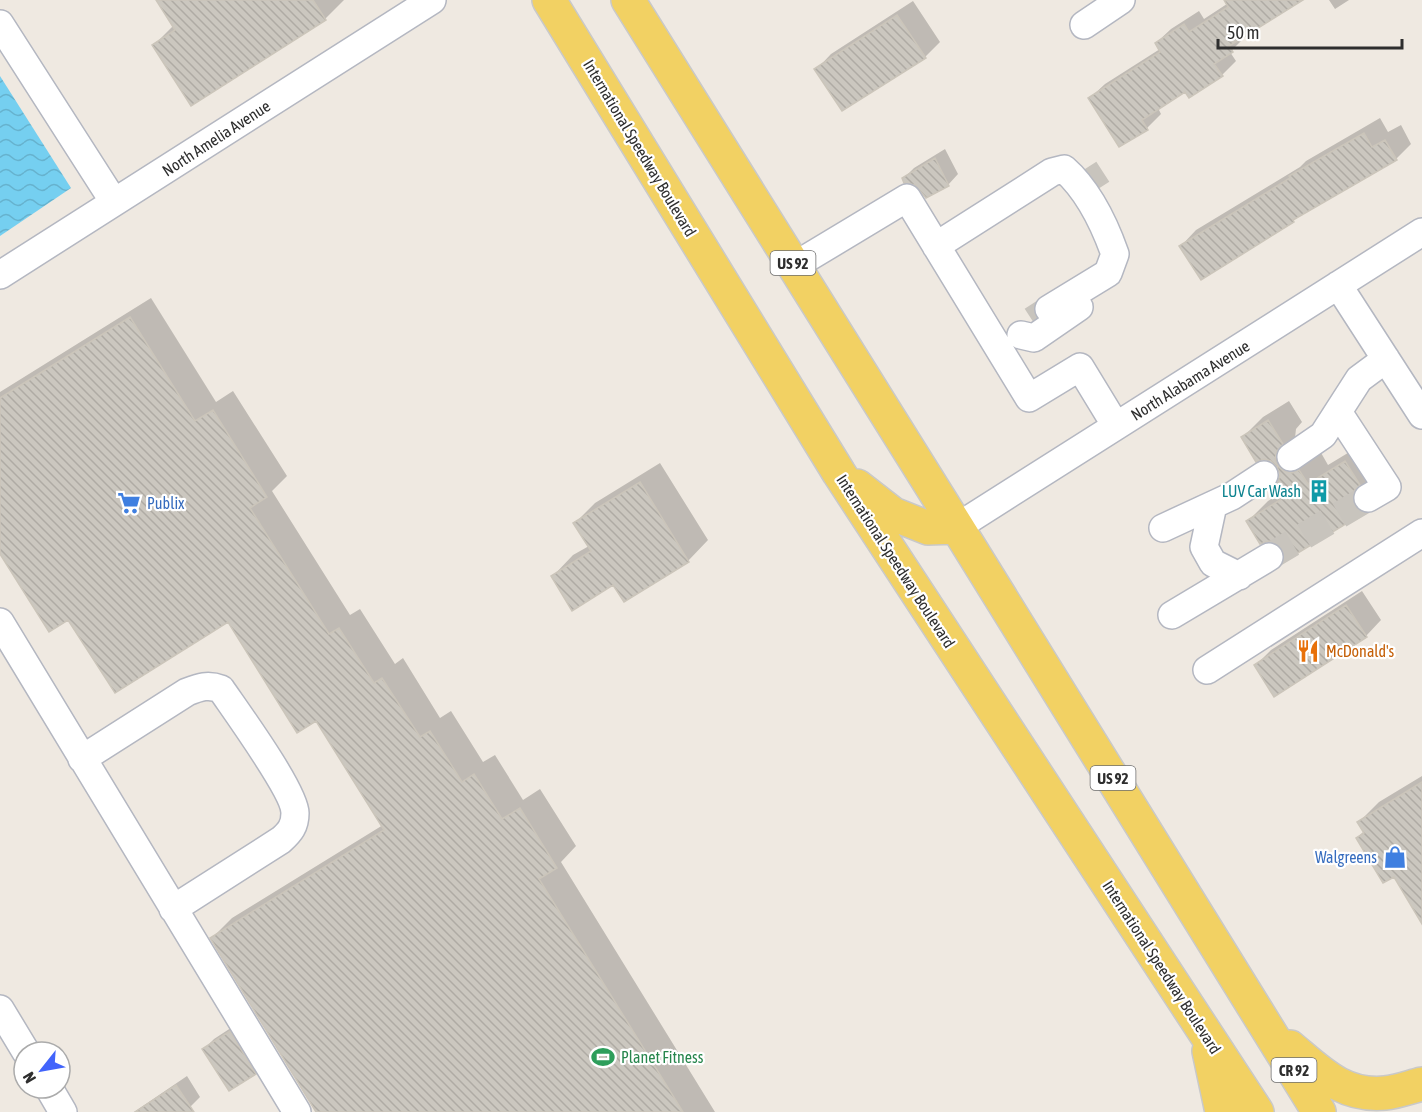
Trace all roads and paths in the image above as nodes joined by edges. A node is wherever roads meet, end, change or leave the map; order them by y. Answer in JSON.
{"nodes":[{"id":1,"x":432,"y":0,"type":"edge"},
{"id":2,"x":549,"y":0,"type":"edge"},
{"id":3,"x":628,"y":0,"type":"edge"},
{"id":4,"x":1121,"y":0,"type":"edge"},
{"id":5,"x":0,"y":24,"type":"edge"},
{"id":6,"x":1084,"y":26,"type":"dead end"},
{"id":7,"x":1083,"y":176,"type":"junction"},
{"id":8,"x":114,"y":202,"type":"junction"},
{"id":9,"x":1422,"y":232,"type":"edge"},
{"id":10,"x":936,"y":246,"type":"junction"},
{"id":11,"x":794,"y":266,"type":"junction"},
{"id":12,"x":0,"y":275,"type":"edge"},
{"id":13,"x":1338,"y":285,"type":"junction"},
{"id":14,"x":1025,"y":328,"type":"junction"},
{"id":15,"x":1386,"y":359,"type":"junction"},
{"id":16,"x":1338,"y":411,"type":"junction"},
{"id":17,"x":1422,"y":415,"type":"edge"},
{"id":18,"x":1116,"y":426,"type":"junction"},
{"id":19,"x":1291,"y":457,"type":"dead end"},
{"id":20,"x":839,"y":473,"type":"junction"},
{"id":21,"x":1264,"y":475,"type":"dead end"},
{"id":22,"x":1368,"y":498,"type":"tunnel mouth"},
{"id":23,"x":1213,"y":505,"type":"junction"},
{"id":24,"x":957,"y":527,"type":"junction"},
{"id":25,"x":1163,"y":528,"type":"dead end"},
{"id":26,"x":1422,"y":533,"type":"edge"},
{"id":27,"x":1269,"y":558,"type":"tunnel mouth"},
{"id":28,"x":1239,"y":576,"type":"junction"},
{"id":29,"x":1172,"y":615,"type":"dead end"},
{"id":30,"x":0,"y":622,"type":"edge"},
{"id":31,"x":1207,"y":670,"type":"dead end"},
{"id":32,"x":81,"y":759,"type":"junction"},
{"id":33,"x":173,"y":909,"type":"junction"},
{"id":34,"x":0,"y":1009,"type":"edge"},
{"id":35,"x":1268,"y":1028,"type":"junction"},
{"id":36,"x":1204,"y":1032,"type":"junction"},
{"id":37,"x":19,"y":1040,"type":"edge"},
{"id":38,"x":1422,"y":1084,"type":"edge"},
{"id":39,"x":1422,"y":1096,"type":"edge"},
{"id":40,"x":297,"y":1112,"type":"edge"},
{"id":41,"x":1222,"y":1112,"type":"edge"},
{"id":42,"x":1257,"y":1112,"type":"edge"},
{"id":43,"x":1319,"y":1112,"type":"edge"},
{"id":44,"x":1399,"y":1112,"type":"edge"}],
"edges":[{"from":1,"to":8,"type":"street","name":"North Amelia Avenue"},
{"from":2,"to":20,"type":"main road","name":"International Speedway Boulevard"},
{"from":3,"to":11,"type":"main road","number":"US 92"},
{"from":4,"to":6,"type":"street"},
{"from":5,"to":8,"type":"street"},
{"from":7,"to":10,"type":"street"},
{"from":7,"to":14,"type":"street"},
{"from":7,"to":14,"type":"street"},
{"from":8,"to":12,"type":"street","name":"North Amelia Avenue"},
{"from":9,"to":13,"type":"street","name":"North Alabama Avenue"},
{"from":10,"to":11,"type":"street"},
{"from":10,"to":14,"type":"street"},
{"from":11,"to":24,"type":"main road","number":"US 92"},
{"from":13,"to":15,"type":"street"},
{"from":13,"to":18,"type":"street","name":"North Alabama Avenue"},
{"from":14,"to":18,"type":"street"},
{"from":15,"to":16,"type":"street"},
{"from":15,"to":17,"type":"street"},
{"from":16,"to":19,"type":"street"},
{"from":16,"to":22,"type":"street"},
{"from":18,"to":24,"type":"street","name":"North Alabama Avenue"},
{"from":20,"to":24,"type":"main road"},
{"from":20,"to":36,"type":"main road","name":"International Speedway Boulevard"},
{"from":21,"to":23,"type":"street"},
{"from":23,"to":25,"type":"street"},
{"from":23,"to":28,"type":"street"},
{"from":24,"to":35,"type":"main road","number":"US 92"},
{"from":26,"to":31,"type":"street"},
{"from":27,"to":28,"type":"street"},
{"from":28,"to":29,"type":"street"},
{"from":30,"to":32,"type":"street"},
{"from":32,"to":33,"type":"street"},
{"from":32,"to":33,"type":"street"},
{"from":33,"to":40,"type":"street"},
{"from":34,"to":37,"type":"street"},
{"from":35,"to":38,"type":"main road","number":"US 92"},
{"from":35,"to":43,"type":"main road","number":"CR 92"},
{"from":36,"to":41,"type":"main road"},
{"from":36,"to":42,"type":"main road","name":"International Speedway Boulevard"},
{"from":39,"to":44,"type":"main road"}]}
